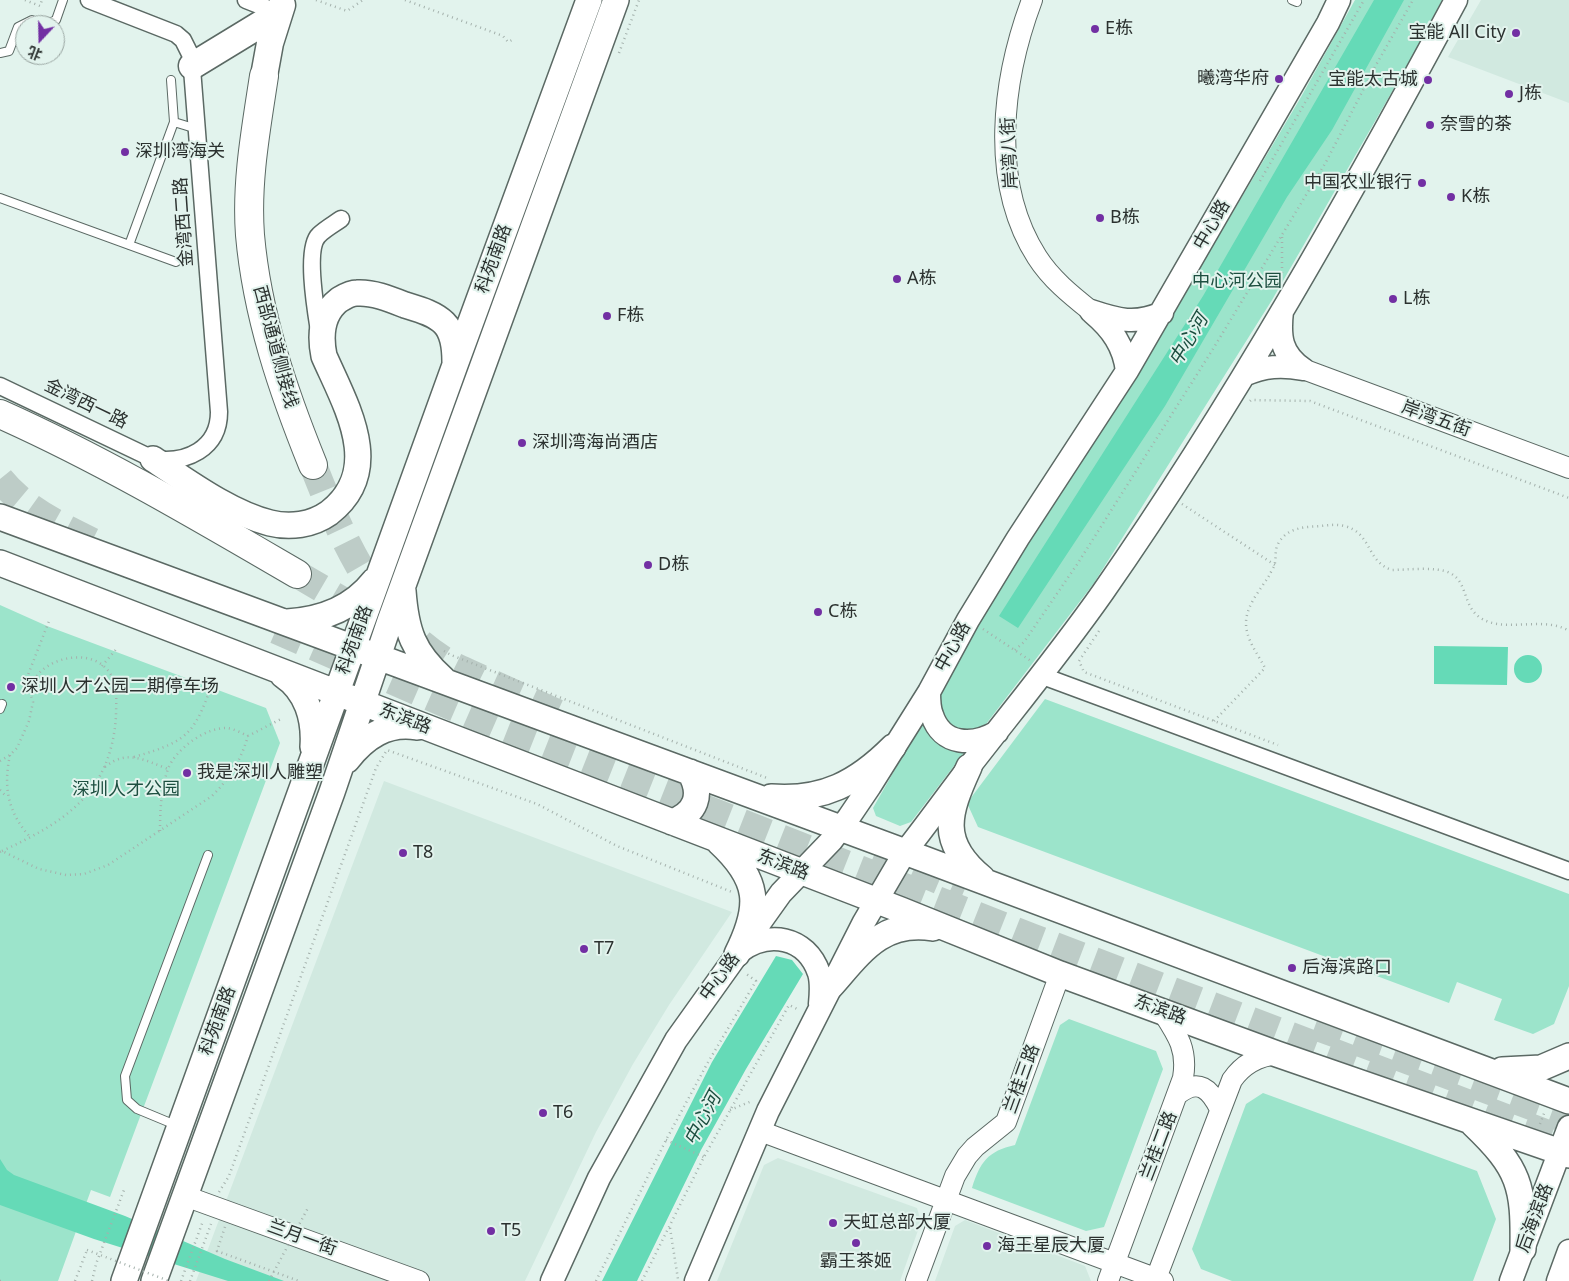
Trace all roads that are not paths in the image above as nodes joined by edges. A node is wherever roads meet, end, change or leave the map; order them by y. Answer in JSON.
{"nodes":[{"id":1,"x":63,"y":0,"type":"edge"},
{"id":2,"x":89,"y":0,"type":"edge"},
{"id":3,"x":246,"y":0,"type":"edge"},
{"id":4,"x":589,"y":0,"type":"edge"},
{"id":5,"x":616,"y":0,"type":"edge"},
{"id":6,"x":1032,"y":0,"type":"edge"},
{"id":7,"x":1339,"y":0,"type":"edge"},
{"id":8,"x":1456,"y":0,"type":"edge"},
{"id":9,"x":282,"y":6,"type":"edge"},
{"id":10,"x":0,"y":53,"type":"edge"},
{"id":11,"x":182,"y":73,"type":"junction"},
{"id":12,"x":264,"y":76,"type":"joint"},
{"id":13,"x":174,"y":122,"type":"junction"},
{"id":14,"x":196,"y":129,"type":"junction"},
{"id":15,"x":0,"y":198,"type":"edge"},
{"id":16,"x":341,"y":219,"type":"dead end"},
{"id":17,"x":129,"y":245,"type":"junction"},
{"id":18,"x":176,"y":262,"type":"dead end"},
{"id":19,"x":1282,"y":310,"type":"junction"},
{"id":20,"x":1091,"y":311,"type":"junction"},
{"id":21,"x":1162,"y":313,"type":"junction"},
{"id":22,"x":322,"y":345,"type":"junction"},
{"id":23,"x":455,"y":365,"type":"junction"},
{"id":24,"x":1304,"y":369,"type":"junction"},
{"id":25,"x":1128,"y":371,"type":"junction"},
{"id":26,"x":1244,"y":375,"type":"junction"},
{"id":27,"x":0,"y":379,"type":"edge"},
{"id":28,"x":4,"y":397,"type":"edge"},
{"id":29,"x":153,"y":459,"type":"junction"},
{"id":30,"x":313,"y":465,"type":"tunnel mouth"},
{"id":31,"x":1569,"y":468,"type":"edge"},
{"id":32,"x":406,"y":500,"type":"junction"},
{"id":33,"x":430,"y":510,"type":"junction"},
{"id":34,"x":0,"y":517,"type":"edge"},
{"id":35,"x":0,"y":563,"type":"edge"},
{"id":36,"x":297,"y":574,"type":"tunnel mouth"},
{"id":37,"x":379,"y":575,"type":"junction"},
{"id":38,"x":403,"y":584,"type":"junction"},
{"id":39,"x":285,"y":622,"type":"junction"},
{"id":40,"x":353,"y":648,"type":"junction"},
{"id":41,"x":378,"y":657,"type":"junction"},
{"id":42,"x":272,"y":668,"type":"junction"},
{"id":43,"x":1040,"y":675,"type":"junction"},
{"id":44,"x":447,"y":682,"type":"junction"},
{"id":45,"x":336,"y":692,"type":"junction"},
{"id":46,"x":928,"y":692,"type":"junction"},
{"id":47,"x":362,"y":703,"type":"junction"},
{"id":48,"x":429,"y":728,"type":"junction"},
{"id":49,"x":997,"y":732,"type":"junction"},
{"id":50,"x":893,"y":747,"type":"junction"},
{"id":51,"x":313,"y":758,"type":"junction"},
{"id":52,"x":969,"y":767,"type":"junction"},
{"id":53,"x":690,"y":772,"type":"junction"},
{"id":54,"x":336,"y":781,"type":"junction"},
{"id":55,"x":304,"y":782,"type":"junction"},
{"id":56,"x":752,"y":796,"type":"junction"},
{"id":57,"x":672,"y":822,"type":"junction"},
{"id":58,"x":841,"y":828,"type":"junction"},
{"id":59,"x":716,"y":839,"type":"junction"},
{"id":60,"x":905,"y":852,"type":"junction"},
{"id":61,"x":208,"y":855,"type":"dead end"},
{"id":62,"x":1569,"y":871,"type":"edge"},
{"id":63,"x":801,"y":872,"type":"junction"},
{"id":64,"x":992,"y":886,"type":"junction"},
{"id":65,"x":876,"y":900,"type":"junction"},
{"id":66,"x":950,"y":930,"type":"junction"},
{"id":67,"x":737,"y":954,"type":"junction"},
{"id":68,"x":1060,"y":974,"type":"junction"},
{"id":69,"x":831,"y":986,"type":"junction"},
{"id":70,"x":820,"y":1010,"type":"junction"},
{"id":71,"x":1162,"y":1011,"type":"junction"},
{"id":72,"x":1278,"y":1054,"type":"junction"},
{"id":73,"x":1569,"y":1056,"type":"edge"},
{"id":74,"x":1490,"y":1070,"type":"junction"},
{"id":75,"x":1178,"y":1094,"type":"junction"},
{"id":76,"x":1569,"y":1101,"type":"edge"},
{"id":77,"x":1220,"y":1109,"type":"junction"},
{"id":78,"x":1468,"y":1119,"type":"junction"},
{"id":79,"x":180,"y":1126,"type":"junction"},
{"id":80,"x":1569,"y":1128,"type":"edge"},
{"id":81,"x":760,"y":1131,"type":"junction"},
{"id":82,"x":1564,"y":1154,"type":"edge"},
{"id":83,"x":946,"y":1200,"type":"junction"},
{"id":84,"x":182,"y":1203,"type":"junction"},
{"id":85,"x":1523,"y":1249,"type":"junction"},
{"id":86,"x":1569,"y":1252,"type":"edge"},
{"id":87,"x":1111,"y":1272,"type":"edge"},
{"id":88,"x":125,"y":1278,"type":"edge"},
{"id":89,"x":1158,"y":1280,"type":"edge"},
{"id":90,"x":154,"y":1281,"type":"edge"},
{"id":91,"x":419,"y":1281,"type":"edge"},
{"id":92,"x":552,"y":1281,"type":"edge"},
{"id":93,"x":696,"y":1281,"type":"edge"},
{"id":94,"x":916,"y":1281,"type":"edge"},
{"id":95,"x":1511,"y":1281,"type":"edge"},
{"id":96,"x":1558,"y":1281,"type":"edge"}],
"edges":[{"from":1,"to":10,"type":"lane"},
{"from":2,"to":11,"type":"street","name":"金湾西二路"},
{"from":3,"to":9,"type":"street"},
{"from":4,"to":23,"type":"main road","name":"科苑南路"},
{"from":5,"to":33,"type":"main road","name":"科苑南路"},
{"from":6,"to":20,"type":"street","name":"岸湾八街"},
{"from":7,"to":21,"type":"main road","name":"中心路"},
{"from":8,"to":19,"type":"main road"},
{"from":9,"to":11,"type":"highway"},
{"from":9,"to":12,"type":"highway"},
{"from":11,"to":13,"type":"lane"},
{"from":11,"to":14,"type":"street","name":"金湾西二路"},
{"from":12,"to":30,"type":"highway","name":"西部通道侧接线"},
{"from":13,"to":14,"type":"lane"},
{"from":13,"to":17,"type":"lane"},
{"from":14,"to":29,"type":"street","name":"金湾西二路"},
{"from":15,"to":17,"type":"lane"},
{"from":16,"to":22,"type":"street"},
{"from":17,"to":18,"type":"lane"},
{"from":19,"to":24,"type":"main road"},
{"from":19,"to":26,"type":"main road"},
{"from":20,"to":21,"type":"main road"},
{"from":20,"to":25,"type":"main road"},
{"from":21,"to":25,"type":"main road","name":"中心路"},
{"from":22,"to":23,"type":"main road"},
{"from":22,"to":29,"type":"main road"},
{"from":23,"to":32,"type":"main road","name":"科苑南路"},
{"from":24,"to":26,"type":"main road"},
{"from":24,"to":31,"type":"street","name":"岸湾五街"},
{"from":25,"to":46,"type":"main road","name":"中心路"},
{"from":26,"to":43,"type":"main road"},
{"from":27,"to":28,"type":"street","name":"金湾西一路"},
{"from":28,"to":29,"type":"street","name":"金湾西一路"},
{"from":28,"to":36,"type":"highway"},
{"from":32,"to":33,"type":"main road"},
{"from":32,"to":37,"type":"main road","name":"科苑南路"},
{"from":33,"to":38,"type":"main road","name":"科苑南路"},
{"from":34,"to":39,"type":"main road"},
{"from":35,"to":42,"type":"main road","name":"东滨路"},
{"from":37,"to":39,"type":"main road"},
{"from":37,"to":40,"type":"main road","name":"科苑南路"},
{"from":38,"to":41,"type":"main road","name":"科苑南路"},
{"from":38,"to":44,"type":"main road"},
{"from":39,"to":40,"type":"main road"},
{"from":40,"to":41,"type":"main road"},
{"from":40,"to":45,"type":"main road","name":"科苑南路"},
{"from":41,"to":44,"type":"main road"},
{"from":41,"to":47,"type":"main road","name":"科苑南路"},
{"from":42,"to":45,"type":"main road","name":"东滨路"},
{"from":42,"to":51,"type":"main road"},
{"from":43,"to":49,"type":"main road"},
{"from":43,"to":62,"type":"street"},
{"from":44,"to":53,"type":"main road"},
{"from":45,"to":47,"type":"main road","name":"东滨路"},
{"from":45,"to":51,"type":"main road","name":"科苑南路"},
{"from":46,"to":49,"type":"main road"},
{"from":46,"to":50,"type":"main road","name":"中心路"},
{"from":47,"to":48,"type":"main road","name":"东滨路"},
{"from":47,"to":54,"type":"main road","name":"科苑南路"},
{"from":48,"to":54,"type":"main road"},
{"from":48,"to":57,"type":"main road","name":"东滨路"},
{"from":49,"to":52,"type":"main road"},
{"from":50,"to":56,"type":"main road"},
{"from":50,"to":58,"type":"main road","name":"中心路"},
{"from":51,"to":55,"type":"main road","name":"科苑南路"},
{"from":52,"to":60,"type":"main road"},
{"from":52,"to":64,"type":"main road"},
{"from":53,"to":56,"type":"main road"},
{"from":53,"to":57,"type":"main road"},
{"from":54,"to":55,"type":"main road"},
{"from":54,"to":84,"type":"main road","name":"科苑南路"},
{"from":55,"to":79,"type":"main road","name":"科苑南路"},
{"from":56,"to":58,"type":"main road"},
{"from":57,"to":59,"type":"main road","name":"东滨路"},
{"from":58,"to":60,"type":"main road"},
{"from":58,"to":63,"type":"main road","name":"中心路"},
{"from":59,"to":63,"type":"main road","name":"东滨路"},
{"from":59,"to":67,"type":"main road"},
{"from":60,"to":64,"type":"main road"},
{"from":60,"to":65,"type":"main road"},
{"from":61,"to":79,"type":"lane"},
{"from":63,"to":65,"type":"main road","name":"东滨路"},
{"from":63,"to":67,"type":"main road","name":"中心路"},
{"from":64,"to":74,"type":"main road"},
{"from":65,"to":66,"type":"main road","name":"东滨路"},
{"from":65,"to":69,"type":"main road"},
{"from":66,"to":68,"type":"main road","name":"东滨路"},
{"from":66,"to":69,"type":"main road"},
{"from":67,"to":70,"type":"main road"},
{"from":67,"to":92,"type":"main road","name":"中心路"},
{"from":68,"to":71,"type":"main road","name":"东滨路"},
{"from":68,"to":83,"type":"street","name":"兰桂三路"},
{"from":69,"to":70,"type":"main road"},
{"from":70,"to":81,"type":"main road"},
{"from":71,"to":72,"type":"main road","name":"东滨路"},
{"from":71,"to":75,"type":"street","name":"兰桂二路"},
{"from":72,"to":77,"type":"street"},
{"from":72,"to":78,"type":"main road","name":"东滨路"},
{"from":73,"to":74,"type":"main road"},
{"from":74,"to":76,"type":"main road"},
{"from":75,"to":77,"type":"street"},
{"from":75,"to":87,"type":"street","name":"兰桂二路"},
{"from":77,"to":89,"type":"street"},
{"from":78,"to":82,"type":"main road","name":"东滨路"},
{"from":78,"to":85,"type":"main road"},
{"from":79,"to":88,"type":"main road","name":"科苑南路"},
{"from":80,"to":82,"type":"main road","name":"后海滨路"},
{"from":81,"to":83,"type":"street"},
{"from":81,"to":93,"type":"main road"},
{"from":82,"to":85,"type":"main road","name":"后海滨路"},
{"from":83,"to":87,"type":"street"},
{"from":83,"to":94,"type":"street","name":"兰桂三路"},
{"from":84,"to":90,"type":"main road","name":"科苑南路"},
{"from":84,"to":91,"type":"street","name":"兰月一街"},
{"from":85,"to":95,"type":"main road","name":"后海滨路"},
{"from":86,"to":96,"type":"main road"},
{"from":87,"to":89,"type":"street"}]}
